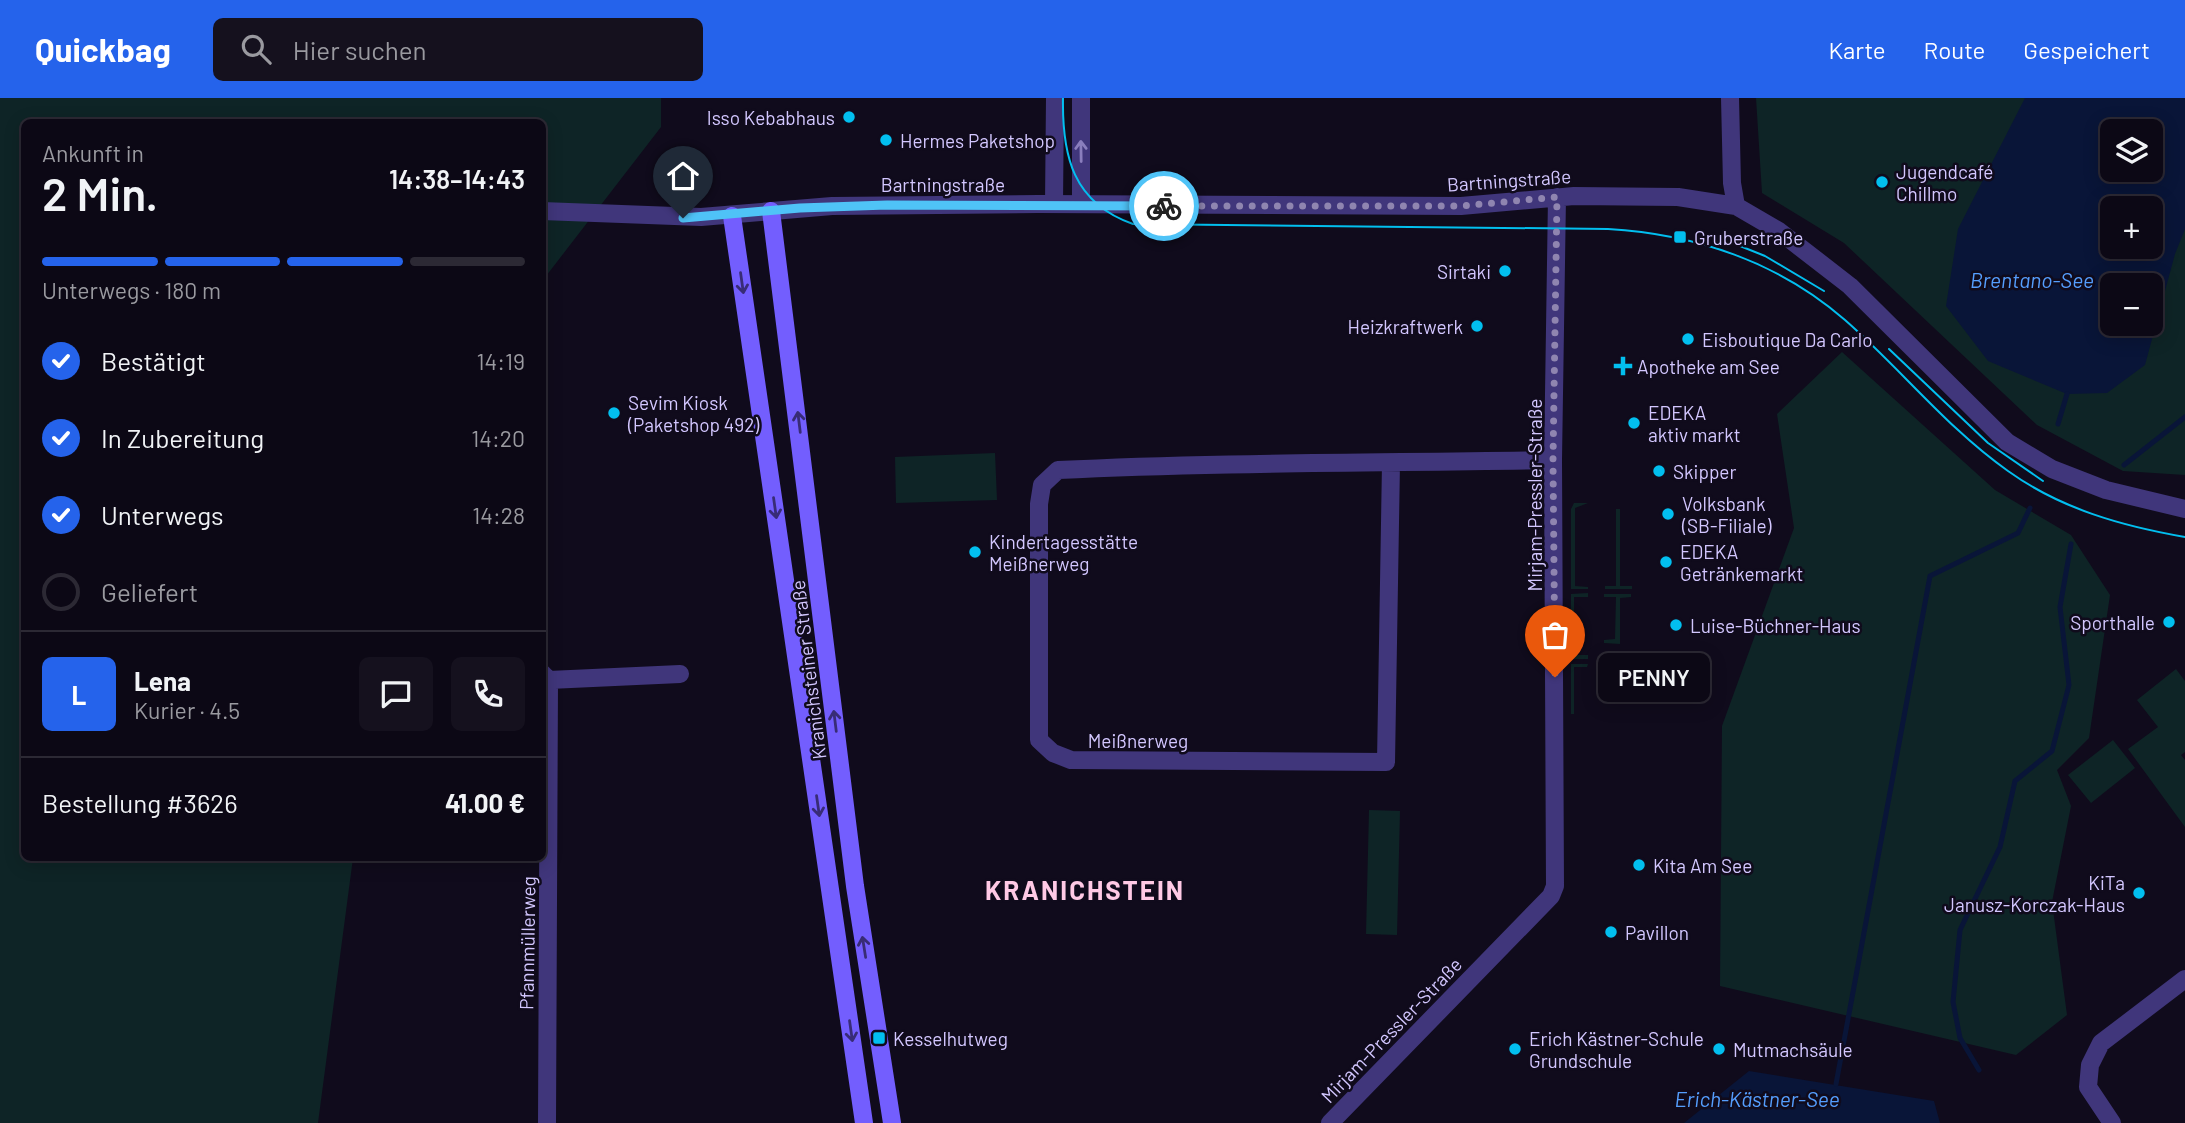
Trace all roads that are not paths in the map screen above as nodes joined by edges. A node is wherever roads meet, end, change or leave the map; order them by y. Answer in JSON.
{"nodes":[{"id":1,"x":1055,"y":98,"type":"edge"},
{"id":2,"x":1081,"y":98,"type":"edge"},
{"id":3,"x":1730,"y":98,"type":"edge"},
{"id":4,"x":1557,"y":197,"type":"junction"},
{"id":5,"x":1054,"y":204,"type":"junction"},
{"id":6,"x":1080,"y":204,"type":"junction"},
{"id":7,"x":1736,"y":206,"type":"junction"},
{"id":8,"x":546,"y":211,"type":"edge"},
{"id":9,"x":771,"y":211,"type":"junction"},
{"id":10,"x":732,"y":216,"type":"junction"},
{"id":11,"x":1553,"y":460,"type":"junction"},
{"id":12,"x":1391,"y":463,"type":"junction"},
{"id":13,"x":2185,"y":509,"type":"edge"},
{"id":14,"x":680,"y":674,"type":"dead end"},
{"id":15,"x":546,"y":676,"type":"edge"},
{"id":16,"x":2185,"y":979,"type":"edge"},
{"id":17,"x":547,"y":1123,"type":"edge"},
{"id":18,"x":864,"y":1123,"type":"edge"},
{"id":19,"x":892,"y":1123,"type":"edge"},
{"id":20,"x":1330,"y":1123,"type":"edge"},
{"id":21,"x":2112,"y":1123,"type":"edge"}],
"edges":[{"from":1,"to":5,"type":"street"},
{"from":6,"to":2,"type":"street","one_way":true},
{"from":3,"to":7,"type":"street"},
{"from":4,"to":6,"type":"street","name":"Bartningstraße"},
{"from":4,"to":7,"type":"street","name":"Bartningstraße"},
{"from":4,"to":11,"type":"street","name":"Mirjam-Pressler-Straße"},
{"from":5,"to":6,"type":"street","name":"Bartningstraße"},
{"from":5,"to":9,"type":"street","name":"Bartningstraße"},
{"from":7,"to":13,"type":"street","name":"Bartningstraße"},
{"from":8,"to":10,"type":"street"},
{"from":9,"to":10,"type":"street","name":"Bartningstraße"},
{"from":19,"to":9,"type":"main road","name":"Kranichsteiner Straße","one_way":true},
{"from":10,"to":18,"type":"main road","name":"Kranichsteiner Straße","one_way":true},
{"from":11,"to":12,"type":"street","name":"Meißnerweg"},
{"from":11,"to":20,"type":"street","name":"Mirjam-Pressler-Straße"},
{"from":12,"to":12,"type":"street","name":"Meißnerweg"},
{"from":14,"to":15,"type":"street","name":"Pfannmüllerweg"},
{"from":15,"to":17,"type":"street","name":"Pfannmüllerweg"},
{"from":16,"to":21,"type":"street"}]}
